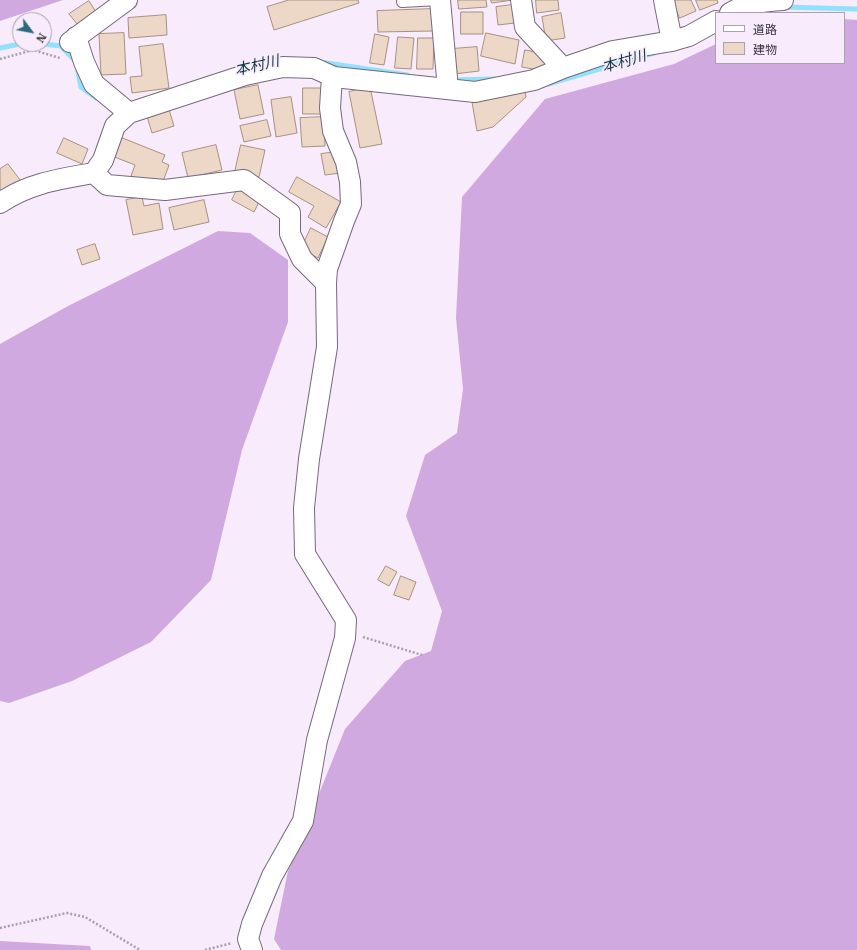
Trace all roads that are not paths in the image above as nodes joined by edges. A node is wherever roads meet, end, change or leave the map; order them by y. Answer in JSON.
{"nodes":[{"id":1,"x":127,"y":0,"type":"edge"},
{"id":2,"x":439,"y":0,"type":"edge"},
{"id":3,"x":521,"y":0,"type":"edge"},
{"id":4,"x":664,"y":0,"type":"edge"},
{"id":5,"x":783,"y":0,"type":"edge"},
{"id":6,"x":402,"y":2,"type":"dead end"},
{"id":7,"x":732,"y":12,"type":"edge"},
{"id":8,"x":715,"y":22,"type":"edge"},
{"id":9,"x":672,"y":41,"type":"junction"},
{"id":10,"x":563,"y":68,"type":"junction"},
{"id":11,"x":332,"y":76,"type":"junction"},
{"id":12,"x":447,"y":82,"type":"junction"},
{"id":13,"x":124,"y":108,"type":"junction"},
{"id":14,"x":94,"y":173,"type":"junction"},
{"id":15,"x":0,"y":203,"type":"edge"},
{"id":16,"x":326,"y":282,"type":"junction"},
{"id":17,"x":250,"y":944,"type":"edge"}],
"edges":[{"from":1,"to":13,"type":"street"},
{"from":2,"to":6,"type":"lane"},
{"from":2,"to":12,"type":"street"},
{"from":3,"to":10,"type":"street"},
{"from":4,"to":9,"type":"street"},
{"from":5,"to":7,"type":"street"},
{"from":8,"to":9,"type":"street"},
{"from":9,"to":10,"type":"street"},
{"from":10,"to":12,"type":"street"},
{"from":11,"to":12,"type":"street"},
{"from":11,"to":13,"type":"street"},
{"from":11,"to":16,"type":"street"},
{"from":13,"to":14,"type":"street"},
{"from":14,"to":15,"type":"street"},
{"from":14,"to":16,"type":"street"},
{"from":16,"to":17,"type":"street"}]}
